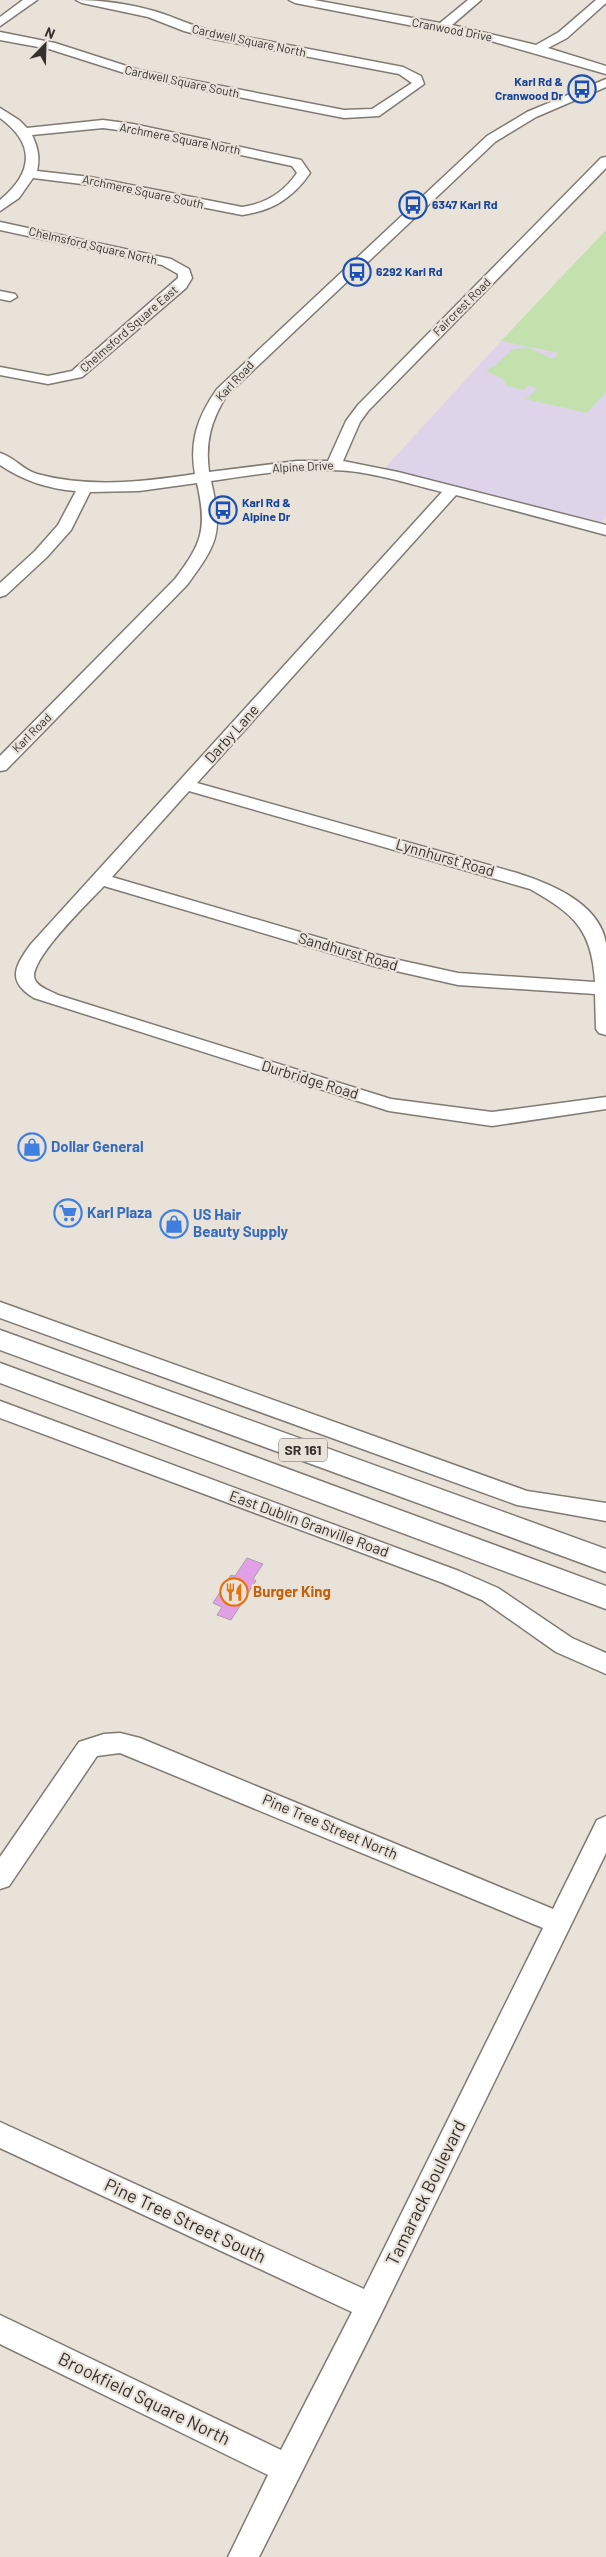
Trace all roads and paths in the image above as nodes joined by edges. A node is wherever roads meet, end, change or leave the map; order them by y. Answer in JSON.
{"nodes":[{"id":1,"x":31,"y":0,"type":"edge"},
{"id":2,"x":82,"y":0,"type":"edge"},
{"id":3,"x":294,"y":0,"type":"edge"},
{"id":4,"x":475,"y":0,"type":"edge"},
{"id":5,"x":603,"y":0,"type":"edge"},
{"id":6,"x":342,"y":4,"type":"edge"},
{"id":7,"x":0,"y":22,"type":"edge"},
{"id":8,"x":442,"y":28,"type":"junction"},
{"id":9,"x":0,"y":36,"type":"edge"},
{"id":10,"x":539,"y":48,"type":"junction"},
{"id":11,"x":606,"y":70,"type":"edge"},
{"id":12,"x":606,"y":83,"type":"edge"},
{"id":13,"x":0,"y":112,"type":"edge"},
{"id":14,"x":367,"y":114,"type":"joint"},
{"id":15,"x":25,"y":132,"type":"junction"},
{"id":16,"x":606,"y":161,"type":"edge"},
{"id":17,"x":30,"y":174,"type":"junction"},
{"id":18,"x":0,"y":207,"type":"edge"},
{"id":19,"x":256,"y":210,"type":"joint"},
{"id":20,"x":0,"y":226,"type":"edge"},
{"id":21,"x":184,"y":272,"type":"joint"},
{"id":22,"x":0,"y":371,"type":"edge"},
{"id":23,"x":0,"y":458,"type":"edge"},
{"id":24,"x":334,"y":465,"type":"junction"},
{"id":25,"x":202,"y":477,"type":"junction"},
{"id":26,"x":85,"y":487,"type":"junction"},
{"id":27,"x":452,"y":490,"type":"junction"},
{"id":28,"x":606,"y":530,"type":"edge"},
{"id":29,"x":0,"y":592,"type":"edge"},
{"id":30,"x":0,"y":766,"type":"edge"},
{"id":31,"x":186,"y":785,"type":"junction"},
{"id":32,"x":101,"y":879,"type":"junction"},
{"id":33,"x":25,"y":983,"type":"joint"},
{"id":34,"x":603,"y":989,"type":"junction"},
{"id":35,"x":606,"y":1029,"type":"edge"},
{"id":36,"x":606,"y":1103,"type":"edge"},
{"id":37,"x":0,"y":1310,"type":"edge"},
{"id":38,"x":0,"y":1340,"type":"edge"},
{"id":39,"x":0,"y":1373,"type":"edge"},
{"id":40,"x":0,"y":1409,"type":"edge"},
{"id":41,"x":606,"y":1512,"type":"edge"},
{"id":42,"x":606,"y":1561,"type":"edge"},
{"id":43,"x":606,"y":1598,"type":"edge"},
{"id":44,"x":606,"y":1664,"type":"edge"},
{"id":45,"x":606,"y":1827,"type":"edge"},
{"id":46,"x":0,"y":1878,"type":"edge"},
{"id":47,"x":560,"y":1923,"type":"junction"},
{"id":48,"x":0,"y":2135,"type":"edge"},
{"id":49,"x":370,"y":2306,"type":"junction"},
{"id":50,"x":0,"y":2329,"type":"edge"},
{"id":51,"x":288,"y":2469,"type":"junction"},
{"id":52,"x":243,"y":2557,"type":"edge"}],
"edges":[{"from":1,"to":7,"type":"street"},
{"from":2,"to":14,"type":"street","name":"Cardwell Square North"},
{"from":3,"to":6,"type":"street","name":"Cranwood Drive"},
{"from":4,"to":8,"type":"street"},
{"from":5,"to":10,"type":"street"},
{"from":6,"to":8,"type":"street","name":"Cranwood Drive"},
{"from":8,"to":10,"type":"street","name":"Cranwood Drive"},
{"from":9,"to":14,"type":"street","name":"Cardwell Square South"},
{"from":10,"to":11,"type":"street","name":"Cranwood Drive"},
{"from":12,"to":25,"type":"street","name":"Karl Road"},
{"from":13,"to":15,"type":"street"},
{"from":15,"to":17,"type":"street"},
{"from":15,"to":19,"type":"street","name":"Archmere Square North"},
{"from":16,"to":24,"type":"street","name":"Faircrest Road"},
{"from":17,"to":18,"type":"street"},
{"from":17,"to":19,"type":"street","name":"Archmere Square South"},
{"from":20,"to":21,"type":"street","name":"Chelmsford Square North"},
{"from":21,"to":22,"type":"street","name":"Chelmsford Square East"},
{"from":23,"to":26,"type":"street","name":"Alpine Drive"},
{"from":24,"to":25,"type":"street","name":"Alpine Drive"},
{"from":24,"to":27,"type":"street","name":"Alpine Drive"},
{"from":25,"to":26,"type":"street","name":"Alpine Drive"},
{"from":25,"to":30,"type":"street","name":"Karl Road"},
{"from":26,"to":29,"type":"street"},
{"from":27,"to":28,"type":"street","name":"Alpine Drive"},
{"from":27,"to":31,"type":"street","name":"Darby Lane"},
{"from":31,"to":32,"type":"street","name":"Darby Lane"},
{"from":31,"to":34,"type":"street","name":"Lynnhurst Road"},
{"from":32,"to":33,"type":"street","name":"Darby Lane"},
{"from":32,"to":34,"type":"street","name":"Sandhurst Road"},
{"from":33,"to":36,"type":"street","name":"Durbridge Road"},
{"from":34,"to":35,"type":"street","name":"Lynnhurst Road"},
{"from":37,"to":41,"type":"street"},
{"from":38,"to":42,"type":"main road","number":"SR 161"},
{"from":39,"to":43,"type":"main road","number":"SR 161"},
{"from":40,"to":44,"type":"street","name":"East Dublin Granville Road"},
{"from":45,"to":47,"type":"street","name":"Tamarack Boulevard"},
{"from":46,"to":47,"type":"street","name":"Pine Tree Street North"},
{"from":47,"to":49,"type":"street","name":"Tamarack Boulevard"},
{"from":48,"to":49,"type":"street","name":"Pine Tree Street South"},
{"from":49,"to":51,"type":"street","name":"Tamarack Boulevard"},
{"from":50,"to":51,"type":"street","name":"Brookfield Square North"},
{"from":51,"to":52,"type":"street","name":"Tamarack Boulevard"}]}
